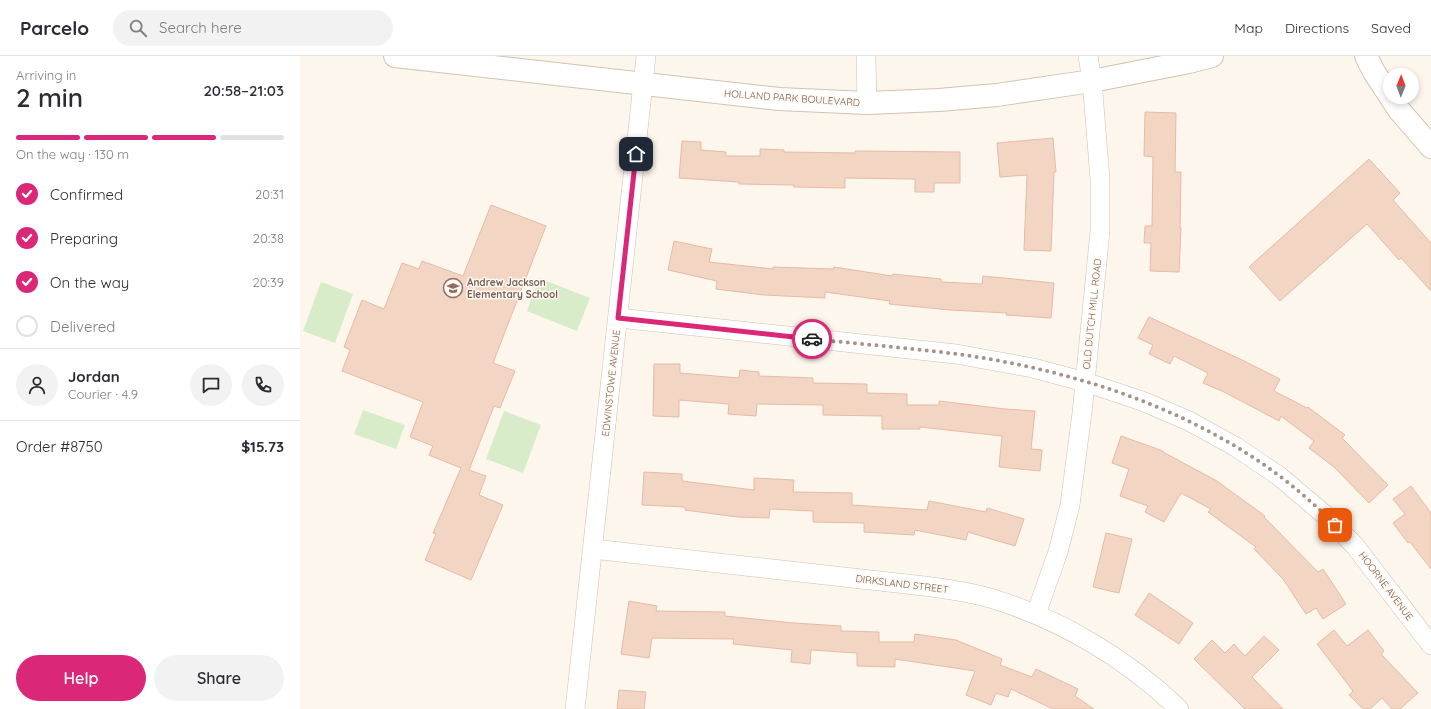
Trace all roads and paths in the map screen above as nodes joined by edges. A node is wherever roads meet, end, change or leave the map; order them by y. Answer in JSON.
{"nodes":[{"id":1,"x":395,"y":56,"type":"edge"},
{"id":2,"x":400,"y":56,"type":"edge"},
{"id":3,"x":646,"y":56,"type":"edge"},
{"id":4,"x":866,"y":56,"type":"edge"},
{"id":5,"x":1088,"y":56,"type":"edge"},
{"id":6,"x":1212,"y":56,"type":"edge"},
{"id":7,"x":1366,"y":56,"type":"edge"},
{"id":8,"x":1092,"y":81,"type":"junction"},
{"id":9,"x":643,"y":84,"type":"junction"},
{"id":10,"x":867,"y":103,"type":"junction"},
{"id":11,"x":1431,"y":147,"type":"edge"},
{"id":12,"x":618,"y":318,"type":"junction"},
{"id":13,"x":1085,"y":382,"type":"junction"},
{"id":14,"x":593,"y":549,"type":"junction"},
{"id":15,"x":1036,"y":614,"type":"junction"},
{"id":16,"x":1431,"y":645,"type":"edge"},
{"id":17,"x":575,"y":709,"type":"edge"},
{"id":18,"x":1179,"y":709,"type":"edge"}],
"edges":[{"from":1,"to":2,"type":"street","name":"HOLLAND PARK BOULEVARD"},
{"from":2,"to":9,"type":"street","name":"HOLLAND PARK BOULEVARD"},
{"from":3,"to":9,"type":"street","name":"EDWINSTOWE AVENUE"},
{"from":4,"to":10,"type":"street"},
{"from":5,"to":8,"type":"street","name":"OLD DUTCH MILL ROAD"},
{"from":6,"to":8,"type":"street","name":"HOLLAND PARK BOULEVARD"},
{"from":7,"to":11,"type":"street"},
{"from":8,"to":10,"type":"street","name":"HOLLAND PARK BOULEVARD"},
{"from":8,"to":13,"type":"street","name":"OLD DUTCH MILL ROAD"},
{"from":9,"to":10,"type":"street","name":"HOLLAND PARK BOULEVARD"},
{"from":9,"to":12,"type":"street","name":"EDWINSTOWE AVENUE"},
{"from":12,"to":13,"type":"street","name":"HOORNE AVENUE"},
{"from":12,"to":14,"type":"street","name":"EDWINSTOWE AVENUE"},
{"from":13,"to":15,"type":"street","name":"OLD DUTCH MILL ROAD"},
{"from":13,"to":16,"type":"street","name":"HOORNE AVENUE"},
{"from":14,"to":15,"type":"street","name":"DIRKSLAND STREET"},
{"from":14,"to":17,"type":"street","name":"EDWINSTOWE AVENUE"},
{"from":15,"to":18,"type":"street","name":"DIRKSLAND STREET"}]}
